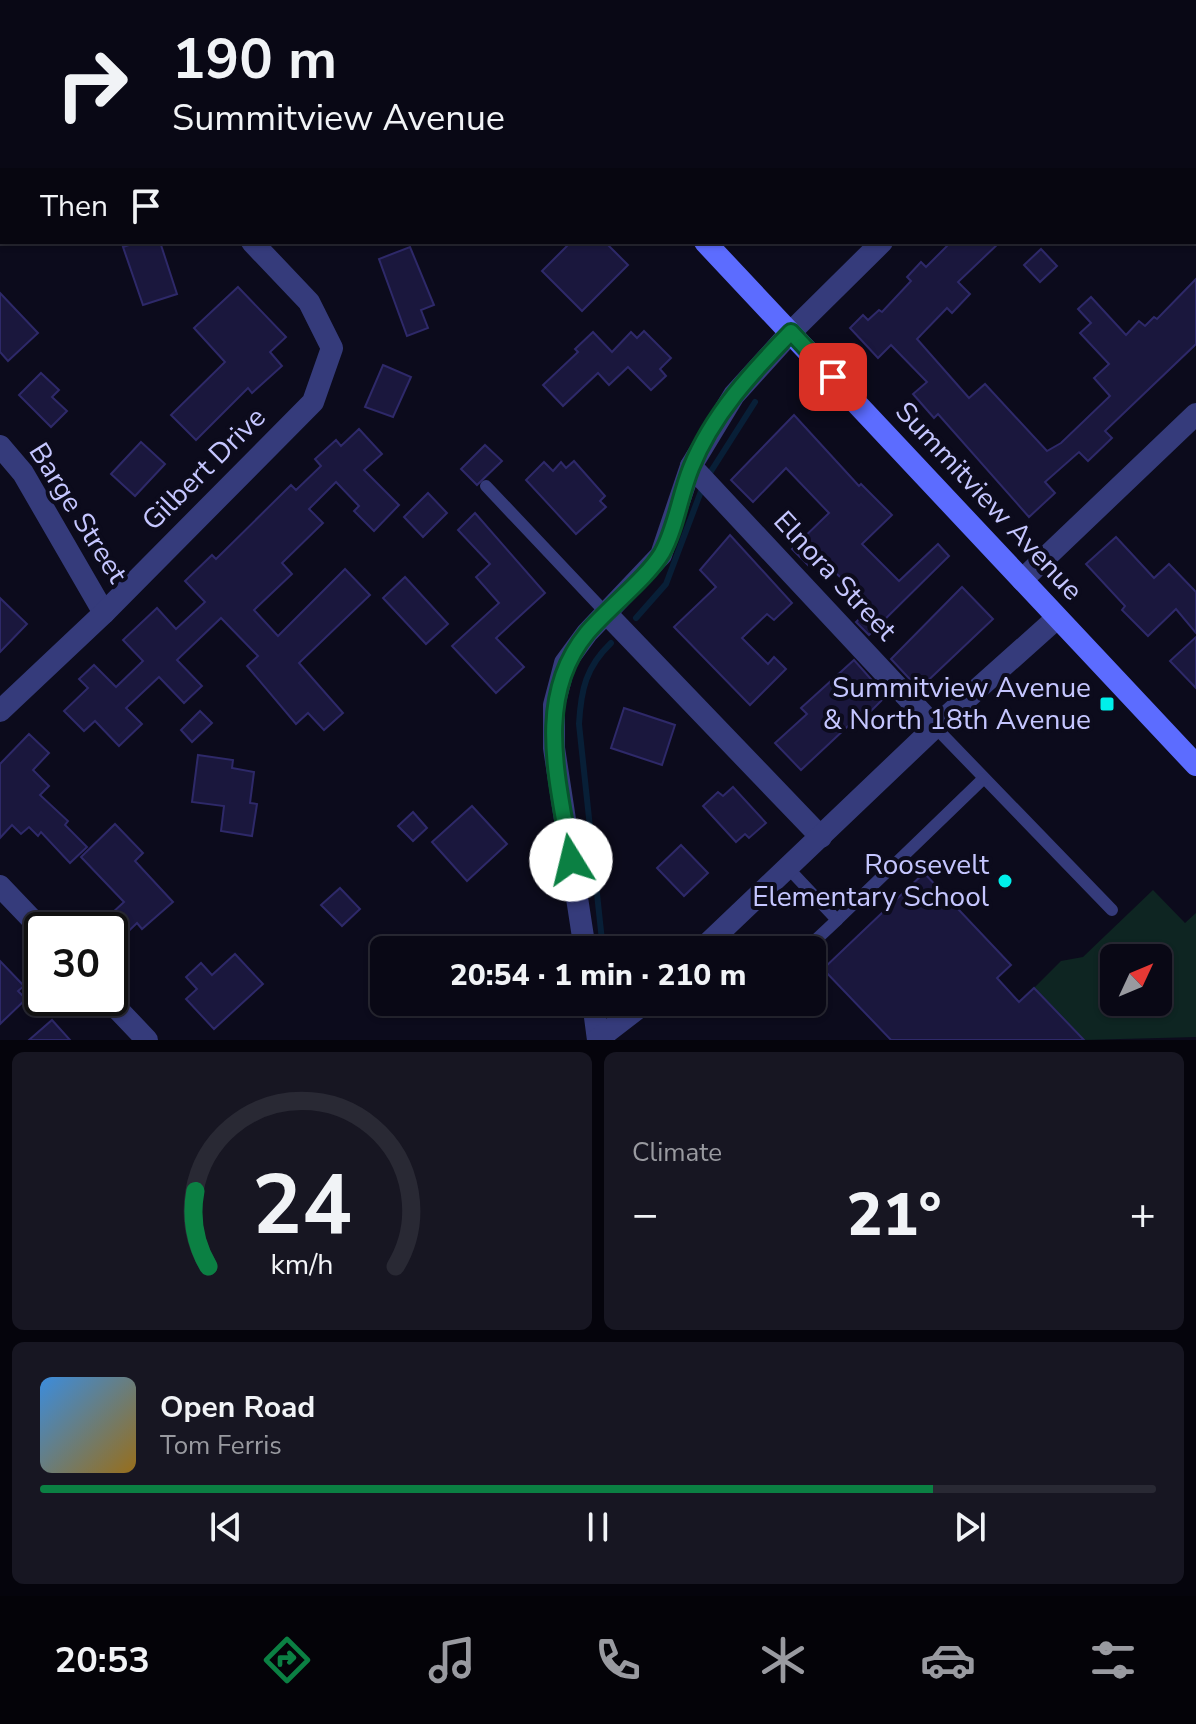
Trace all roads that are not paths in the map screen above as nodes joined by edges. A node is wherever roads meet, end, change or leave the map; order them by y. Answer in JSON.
{"nodes":[{"id":1,"x":254,"y":244,"type":"edge"},
{"id":2,"x":707,"y":244,"type":"edge"},
{"id":3,"x":880,"y":244,"type":"edge"},
{"id":4,"x":791,"y":332,"type":"junction"},
{"id":5,"x":1196,"y":414,"type":"edge"},
{"id":6,"x":0,"y":446,"type":"edge"},
{"id":7,"x":701,"y":476,"type":"junction"},
{"id":8,"x":486,"y":486,"type":"dead end"},
{"id":9,"x":1022,"y":580,"type":"junction"},
{"id":10,"x":104,"y":613,"type":"junction"},
{"id":11,"x":606,"y":613,"type":"junction"},
{"id":12,"x":1057,"y":618,"type":"junction"},
{"id":13,"x":0,"y":711,"type":"edge"},
{"id":14,"x":935,"y":727,"type":"junction"},
{"id":15,"x":1196,"y":765,"type":"edge"},
{"id":16,"x":983,"y":779,"type":"junction"},
{"id":17,"x":821,"y":837,"type":"junction"},
{"id":18,"x":788,"y":868,"type":"junction"},
{"id":19,"x":0,"y":886,"type":"edge"},
{"id":20,"x":1112,"y":910,"type":"dead end"},
{"id":21,"x":25,"y":912,"type":"edge"},
{"id":22,"x":837,"y":920,"type":"junction"},
{"id":23,"x":583,"y":936,"type":"edge"},
{"id":24,"x":716,"y":936,"type":"edge"},
{"id":25,"x":820,"y":936,"type":"edge"},
{"id":26,"x":124,"y":1016,"type":"edge"},
{"id":27,"x":595,"y":1016,"type":"edge"},
{"id":28,"x":628,"y":1016,"type":"edge"},
{"id":29,"x":147,"y":1040,"type":"edge"},
{"id":30,"x":598,"y":1040,"type":"edge"}],
"edges":[{"from":1,"to":10,"type":"street","name":"Gilbert Drive"},
{"from":2,"to":4,"type":"main road","name":"Summitview Avenue"},
{"from":3,"to":4,"type":"street"},
{"from":4,"to":7,"type":"street"},
{"from":4,"to":9,"type":"main road","name":"Summitview Avenue"},
{"from":5,"to":9,"type":"street"},
{"from":6,"to":10,"type":"street","name":"Barge Street"},
{"from":7,"to":11,"type":"street"},
{"from":7,"to":14,"type":"street","name":"Elnora Street"},
{"from":8,"to":11,"type":"lane"},
{"from":9,"to":12,"type":"main road","name":"Summitview Avenue"},
{"from":10,"to":13,"type":"street","name":"Gilbert Drive"},
{"from":11,"to":17,"type":"street"},
{"from":11,"to":23,"type":"street"},
{"from":12,"to":14,"type":"street"},
{"from":12,"to":15,"type":"main road","name":"Summitview Avenue"},
{"from":14,"to":16,"type":"lane"},
{"from":14,"to":17,"type":"street"},
{"from":16,"to":20,"type":"lane"},
{"from":16,"to":22,"type":"lane"},
{"from":17,"to":18,"type":"street"},
{"from":18,"to":22,"type":"lane"},
{"from":18,"to":24,"type":"street"},
{"from":19,"to":21,"type":"street"},
{"from":22,"to":25,"type":"lane"},
{"from":26,"to":29,"type":"street"},
{"from":27,"to":30,"type":"street"},
{"from":28,"to":30,"type":"street"}]}
